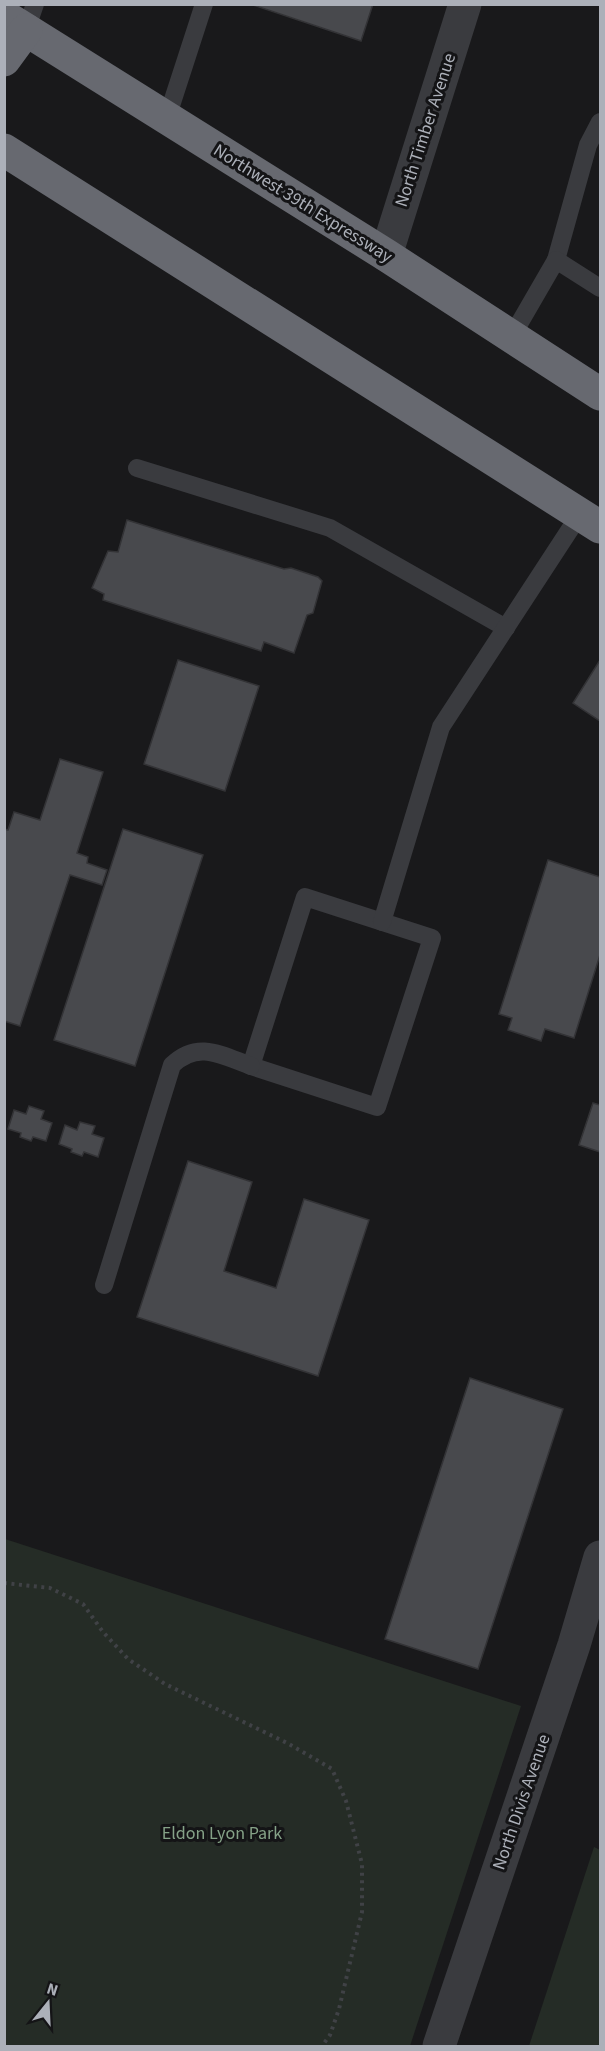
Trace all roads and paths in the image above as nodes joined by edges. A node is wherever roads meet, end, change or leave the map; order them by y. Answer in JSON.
{"nodes":[{"id":1,"x":204,"y":4,"type":"edge"},
{"id":2,"x":465,"y":4,"type":"edge"},
{"id":3,"x":22,"y":17,"type":"edge"},
{"id":4,"x":4,"y":60,"type":"edge"},
{"id":5,"x":167,"y":118,"type":"junction"},
{"id":6,"x":600,"y":122,"type":"edge"},
{"id":7,"x":4,"y":150,"type":"edge"},
{"id":8,"x":386,"y":255,"type":"junction"},
{"id":9,"x":556,"y":260,"type":"junction"},
{"id":10,"x":600,"y":288,"type":"edge"},
{"id":11,"x":512,"y":336,"type":"junction"},
{"id":12,"x":600,"y":394,"type":"edge"},
{"id":13,"x":137,"y":468,"type":"dead end"},
{"id":14,"x":590,"y":520,"type":"edge"},
{"id":15,"x":506,"y":628,"type":"junction"},
{"id":16,"x":382,"y":922,"type":"junction"},
{"id":17,"x":251,"y":1066,"type":"junction"},
{"id":18,"x":104,"y":1285,"type":"dead end"},
{"id":19,"x":600,"y":1557,"type":"edge"},
{"id":20,"x":4,"y":1583,"type":"edge"},
{"id":21,"x":587,"y":1649,"type":"edge"},
{"id":22,"x":322,"y":2046,"type":"edge"},
{"id":23,"x":439,"y":2046,"type":"edge"}],
"edges":[{"from":1,"to":5,"type":"lane"},
{"from":2,"to":8,"type":"street","name":"North Timber Avenue"},
{"from":3,"to":4,"type":"highway"},
{"from":3,"to":5,"type":"highway","name":"Northwest 39th Expressway"},
{"from":5,"to":8,"type":"highway","name":"Northwest 39th Expressway"},
{"from":6,"to":9,"type":"lane"},
{"from":7,"to":14,"type":"highway"},
{"from":8,"to":11,"type":"highway","name":"Northwest 39th Expressway"},
{"from":9,"to":10,"type":"lane"},
{"from":9,"to":11,"type":"lane"},
{"from":11,"to":12,"type":"highway","name":"Northwest 39th Expressway"},
{"from":13,"to":15,"type":"lane"},
{"from":14,"to":15,"type":"lane"},
{"from":15,"to":16,"type":"lane"},
{"from":16,"to":17,"type":"lane"},
{"from":16,"to":17,"type":"lane"},
{"from":17,"to":18,"type":"lane"},
{"from":19,"to":21,"type":"street","name":"North Divis Avenue"},
{"from":20,"to":22,"type":"path"},
{"from":21,"to":23,"type":"street","name":"North Divis Avenue"}]}
